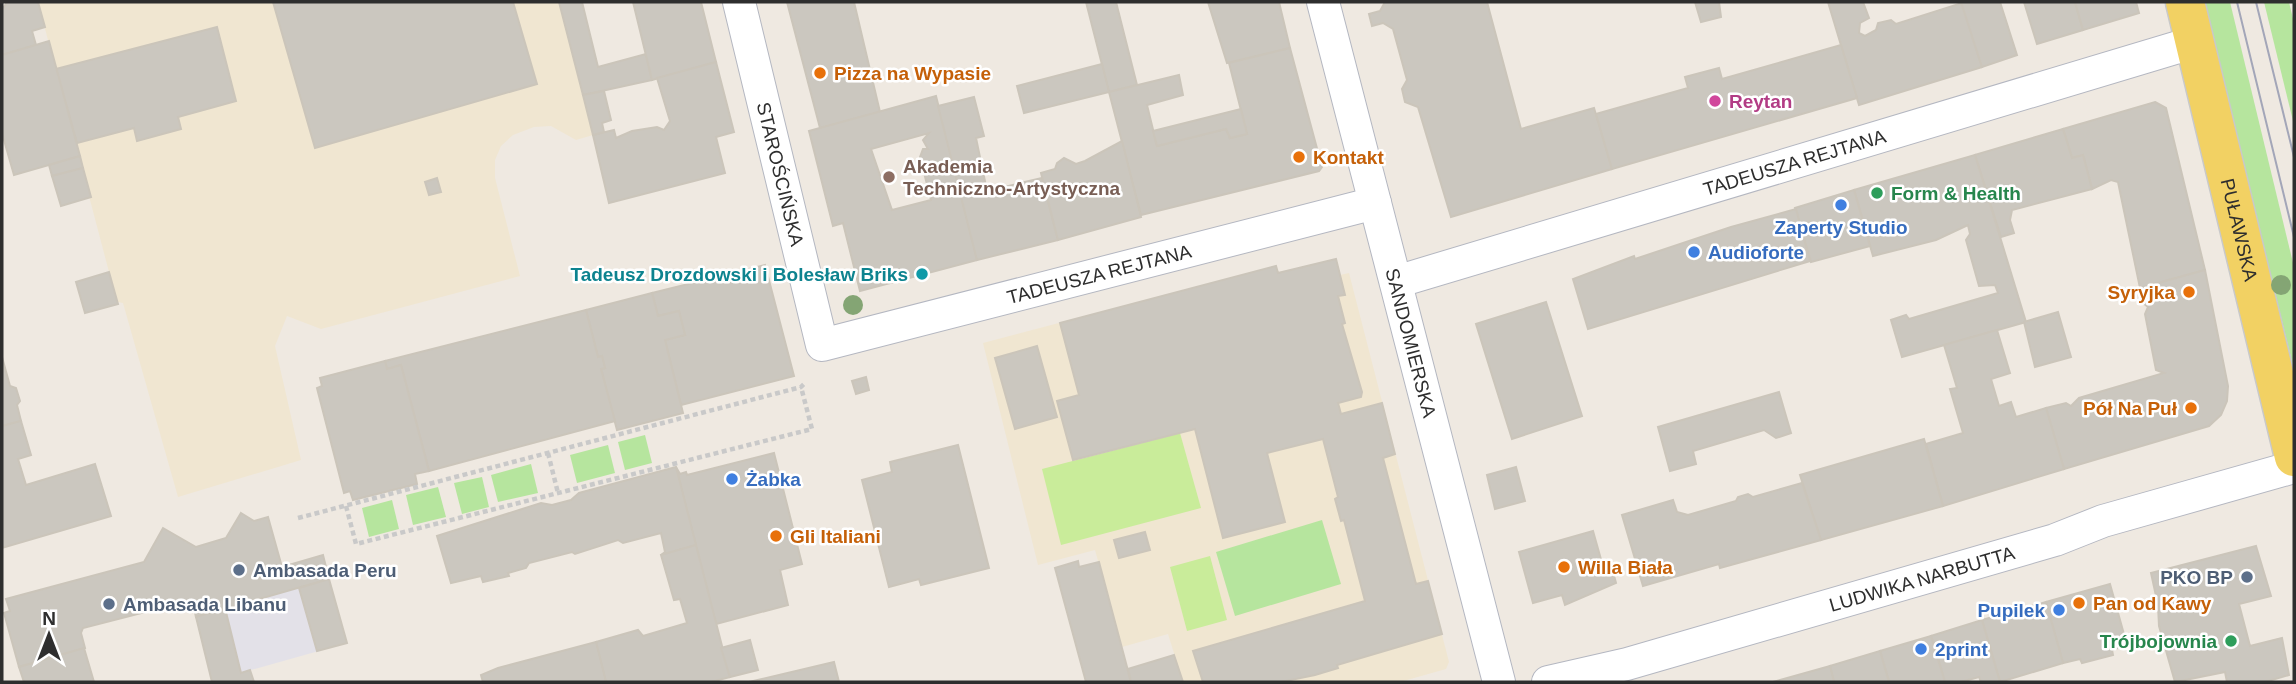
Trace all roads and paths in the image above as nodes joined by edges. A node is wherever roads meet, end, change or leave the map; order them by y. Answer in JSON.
{"nodes":[{"id":1,"x":739,"y":2,"type":"edge"},
{"id":2,"x":1323,"y":2,"type":"edge"},
{"id":3,"x":2185,"y":2,"type":"edge"},
{"id":4,"x":2195,"y":42,"type":"junction"},
{"id":5,"x":1375,"y":203,"type":"junction"},
{"id":6,"x":1396,"y":282,"type":"junction"},
{"id":7,"x":822,"y":345,"type":"joint"},
{"id":8,"x":548,"y":453,"type":"junction"},
{"id":9,"x":2294,"y":457,"type":"edge"},
{"id":10,"x":2294,"y":467,"type":"edge"},
{"id":11,"x":558,"y":493,"type":"junction"},
{"id":12,"x":346,"y":506,"type":"junction"},
{"id":13,"x":298,"y":518,"type":"dead end"},
{"id":14,"x":1499,"y":682,"type":"edge"},
{"id":15,"x":1548,"y":682,"type":"edge"}],
"edges":[{"from":1,"to":7,"type":"street","name":"STAROŚCIŃSKA"},
{"from":2,"to":5,"type":"street","name":"SANDOMIERSKA"},
{"from":3,"to":4,"type":"main road","name":"PUŁAWSKA"},
{"from":4,"to":6,"type":"street","name":"TADEUSZA REJTANA"},
{"from":4,"to":9,"type":"main road","name":"PUŁAWSKA"},
{"from":5,"to":6,"type":"street","name":"SANDOMIERSKA"},
{"from":5,"to":7,"type":"street","name":"TADEUSZA REJTANA"},
{"from":6,"to":14,"type":"street","name":"SANDOMIERSKA"},
{"from":8,"to":11,"type":"path"},
{"from":8,"to":11,"type":"path"},
{"from":8,"to":12,"type":"path"},
{"from":10,"to":15,"type":"street","name":"LUDWIKA NARBUTTA"},
{"from":11,"to":12,"type":"path"},
{"from":12,"to":13,"type":"path"}]}
